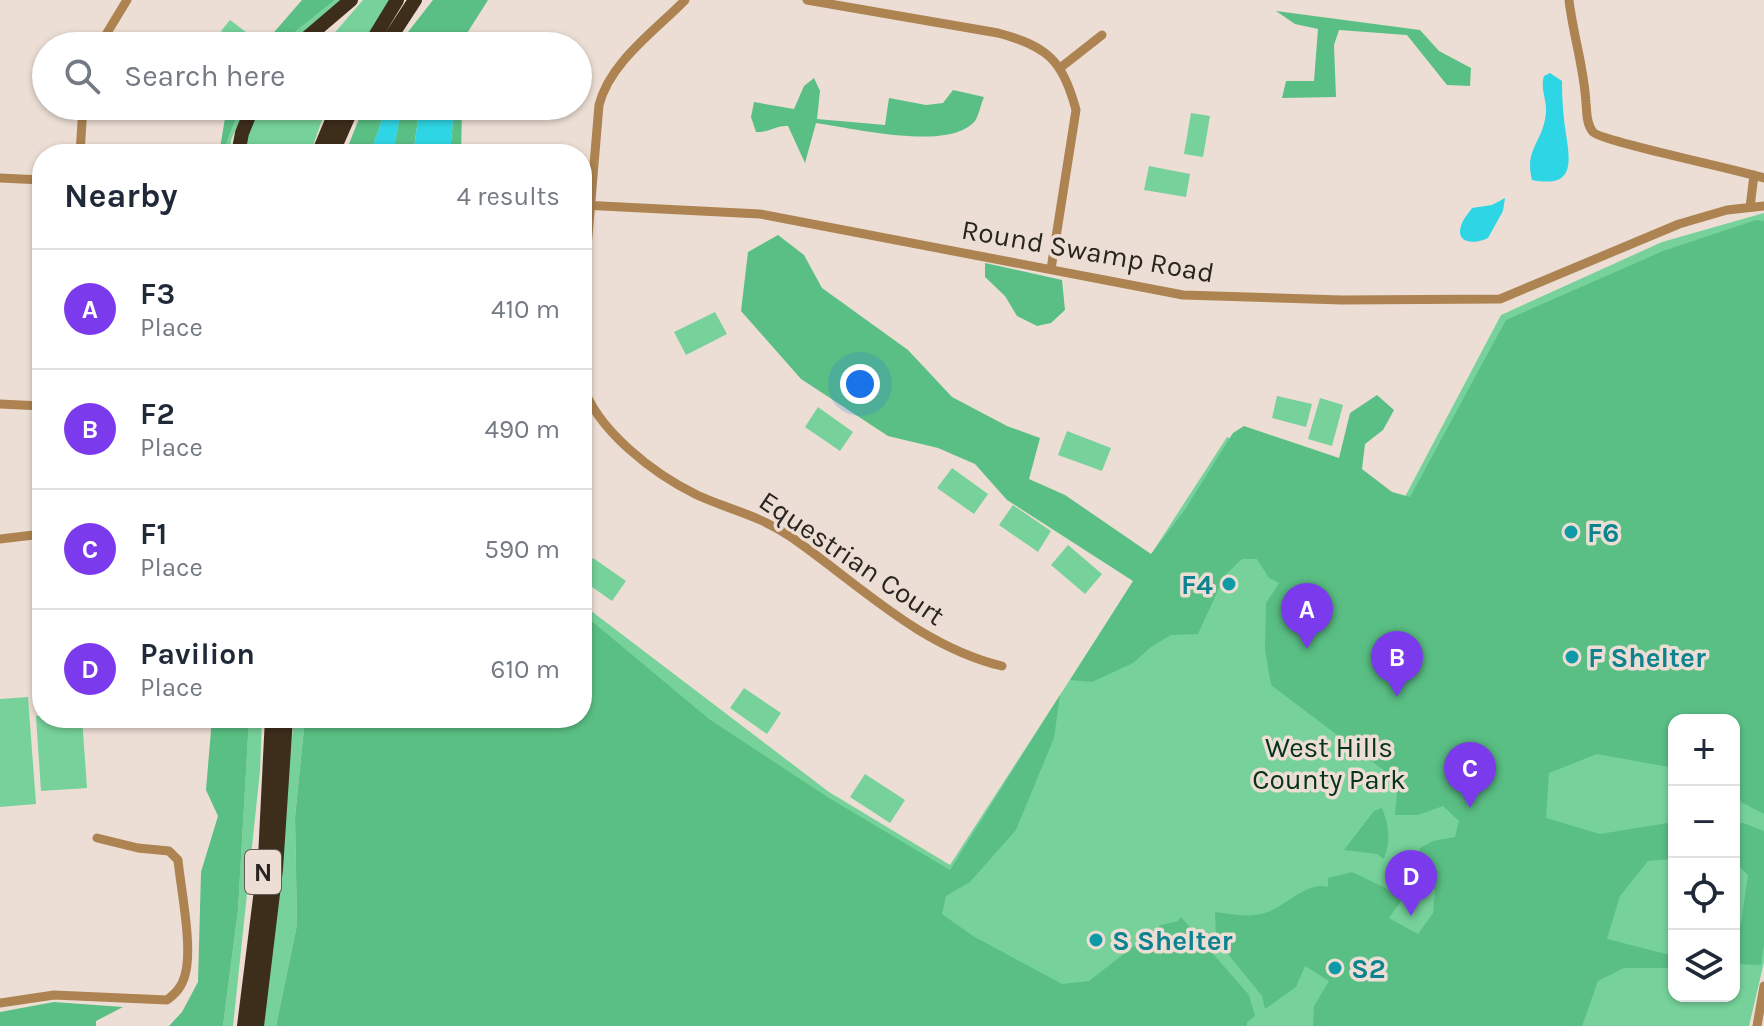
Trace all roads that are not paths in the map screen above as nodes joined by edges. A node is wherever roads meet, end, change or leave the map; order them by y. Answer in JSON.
{"nodes":[{"id":1,"x":127,"y":0,"type":"edge"},
{"id":2,"x":351,"y":0,"type":"edge"},
{"id":3,"x":397,"y":0,"type":"edge"},
{"id":4,"x":415,"y":0,"type":"edge"},
{"id":5,"x":685,"y":0,"type":"edge"},
{"id":6,"x":807,"y":0,"type":"edge"},
{"id":7,"x":1569,"y":0,"type":"edge"},
{"id":8,"x":105,"y":32,"type":"edge"},
{"id":9,"x":313,"y":32,"type":"edge"},
{"id":10,"x":378,"y":32,"type":"edge"},
{"id":11,"x":394,"y":32,"type":"edge"},
{"id":12,"x":1102,"y":35,"type":"dead end"},
{"id":13,"x":1060,"y":68,"type":"junction"},
{"id":14,"x":82,"y":120,"type":"edge"},
{"id":15,"x":244,"y":120,"type":"edge"},
{"id":16,"x":331,"y":120,"type":"edge"},
{"id":17,"x":347,"y":120,"type":"edge"},
{"id":18,"x":81,"y":144,"type":"edge"},
{"id":19,"x":237,"y":144,"type":"edge"},
{"id":20,"x":322,"y":144,"type":"edge"},
{"id":21,"x":336,"y":144,"type":"edge"},
{"id":22,"x":592,"y":159,"type":"edge"},
{"id":23,"x":1759,"y":176,"type":"edge"},
{"id":24,"x":0,"y":178,"type":"edge"},
{"id":25,"x":32,"y":180,"type":"edge"},
{"id":26,"x":592,"y":205,"type":"edge"},
{"id":27,"x":1764,"y":206,"type":"edge"},
{"id":28,"x":1750,"y":207,"type":"junction"},
{"id":29,"x":1051,"y":269,"type":"junction"},
{"id":30,"x":0,"y":404,"type":"edge"},
{"id":31,"x":32,"y":406,"type":"edge"},
{"id":32,"x":592,"y":407,"type":"edge"},
{"id":33,"x":32,"y":535,"type":"edge"},
{"id":34,"x":0,"y":539,"type":"edge"},
{"id":35,"x":1002,"y":666,"type":"dead end"},
{"id":36,"x":272,"y":728,"type":"edge"},
{"id":37,"x":285,"y":728,"type":"edge"},
{"id":38,"x":97,"y":838,"type":"dead end"},
{"id":39,"x":1764,"y":986,"type":"edge"},
{"id":40,"x":0,"y":1003,"type":"edge"},
{"id":41,"x":244,"y":1026,"type":"edge"},
{"id":42,"x":257,"y":1026,"type":"edge"},
{"id":43,"x":1757,"y":1026,"type":"edge"}],
"edges":[{"from":1,"to":8,"type":"street"},
{"from":2,"to":9,"type":"highway"},
{"from":3,"to":10,"type":"highway"},
{"from":4,"to":11,"type":"highway"},
{"from":5,"to":22,"type":"street"},
{"from":6,"to":13,"type":"street"},
{"from":7,"to":23,"type":"street"},
{"from":12,"to":13,"type":"street"},
{"from":13,"to":29,"type":"street"},
{"from":14,"to":18,"type":"street"},
{"from":15,"to":19,"type":"highway"},
{"from":16,"to":20,"type":"highway"},
{"from":17,"to":21,"type":"highway"},
{"from":23,"to":28,"type":"street"},
{"from":24,"to":25,"type":"street"},
{"from":26,"to":29,"type":"street","name":"Round Swamp Road"},
{"from":27,"to":28,"type":"street","name":"Round Swamp Road"},
{"from":28,"to":29,"type":"street","name":"Round Swamp Road"},
{"from":30,"to":31,"type":"street"},
{"from":32,"to":35,"type":"street","name":"Equestrian Court"},
{"from":33,"to":34,"type":"street"},
{"from":36,"to":41,"type":"highway","number":"N"},
{"from":37,"to":42,"type":"highway","number":"N"},
{"from":38,"to":40,"type":"street"},
{"from":39,"to":43,"type":"street"}]}
